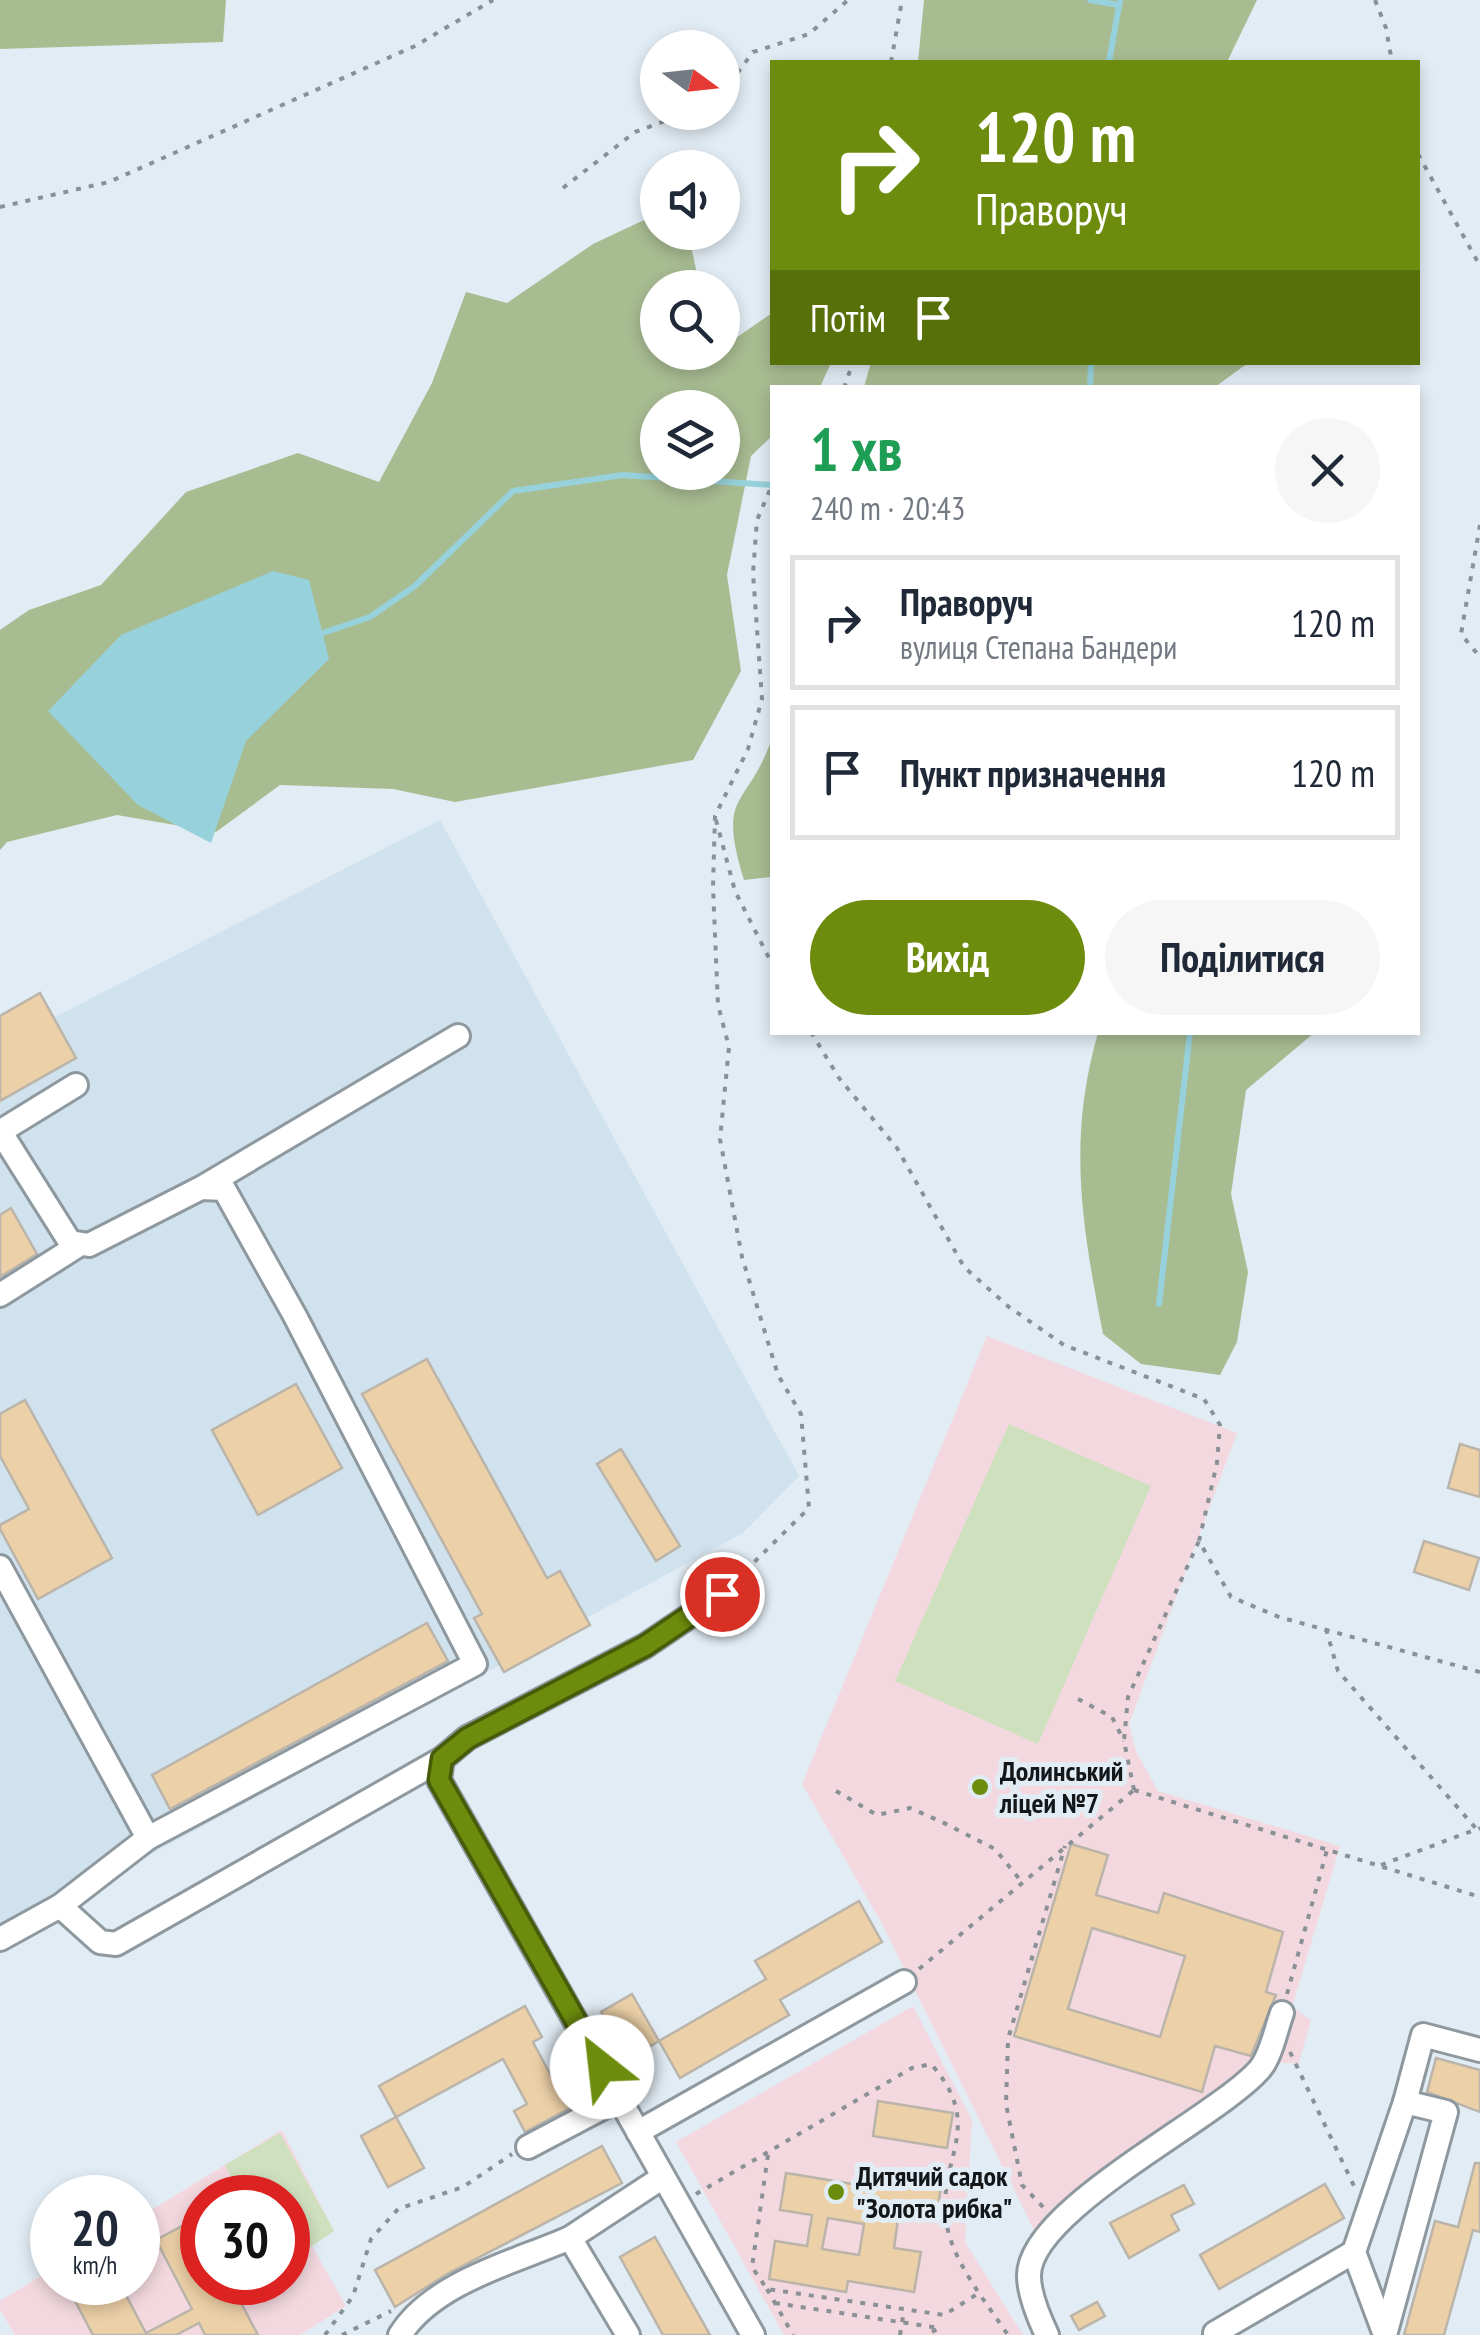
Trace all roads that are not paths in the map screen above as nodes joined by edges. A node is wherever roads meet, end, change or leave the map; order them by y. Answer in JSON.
{"nodes":[{"id":1,"x":458,"y":1036,"type":"dead end"},
{"id":2,"x":76,"y":1085,"type":"dead end"},
{"id":3,"x":0,"y":1131,"type":"edge"},
{"id":4,"x":201,"y":1188,"type":"junction"},
{"id":5,"x":79,"y":1246,"type":"junction"},
{"id":6,"x":0,"y":1295,"type":"edge"},
{"id":7,"x":0,"y":1566,"type":"edge"},
{"id":8,"x":722,"y":1594,"type":"road end"},
{"id":9,"x":442,"y":1759,"type":"junction"},
{"id":10,"x":148,"y":1838,"type":"junction"},
{"id":11,"x":60,"y":1906,"type":"junction"},
{"id":12,"x":0,"y":1939,"type":"edge"},
{"id":13,"x":904,"y":1982,"type":"road end"},
{"id":14,"x":1282,"y":2013,"type":"road end"},
{"id":15,"x":1480,"y":2050,"type":"edge"},
{"id":16,"x":620,"y":2099,"type":"junction"},
{"id":17,"x":1405,"y":2102,"type":"junction"},
{"id":18,"x":638,"y":2132,"type":"junction"},
{"id":19,"x":528,"y":2147,"type":"road end"},
{"id":20,"x":663,"y":2177,"type":"junction"},
{"id":21,"x":570,"y":2238,"type":"junction"},
{"id":22,"x":1354,"y":2252,"type":"junction"},
{"id":23,"x":1214,"y":2334,"type":"edge"},
{"id":24,"x":400,"y":2335,"type":"edge"},
{"id":25,"x":628,"y":2335,"type":"edge"},
{"id":26,"x":752,"y":2335,"type":"edge"},
{"id":27,"x":1047,"y":2335,"type":"edge"},
{"id":28,"x":1385,"y":2335,"type":"edge"}],
"edges":[{"from":1,"to":4,"type":"street"},
{"from":2,"to":3,"type":"street"},
{"from":3,"to":5,"type":"street"},
{"from":4,"to":5,"type":"street"},
{"from":4,"to":10,"type":"street"},
{"from":5,"to":6,"type":"street"},
{"from":7,"to":10,"type":"street"},
{"from":8,"to":9,"type":"street"},
{"from":9,"to":11,"type":"street"},
{"from":9,"to":16,"type":"street"},
{"from":10,"to":11,"type":"street"},
{"from":11,"to":12,"type":"street"},
{"from":13,"to":18,"type":"street"},
{"from":14,"to":27,"type":"street"},
{"from":15,"to":17,"type":"street"},
{"from":16,"to":18,"type":"street"},
{"from":16,"to":19,"type":"street"},
{"from":17,"to":22,"type":"street"},
{"from":17,"to":28,"type":"street"},
{"from":18,"to":20,"type":"street"},
{"from":20,"to":21,"type":"street"},
{"from":20,"to":26,"type":"street"},
{"from":21,"to":24,"type":"street"},
{"from":21,"to":25,"type":"street"},
{"from":22,"to":23,"type":"street"},
{"from":22,"to":28,"type":"street"}]}
